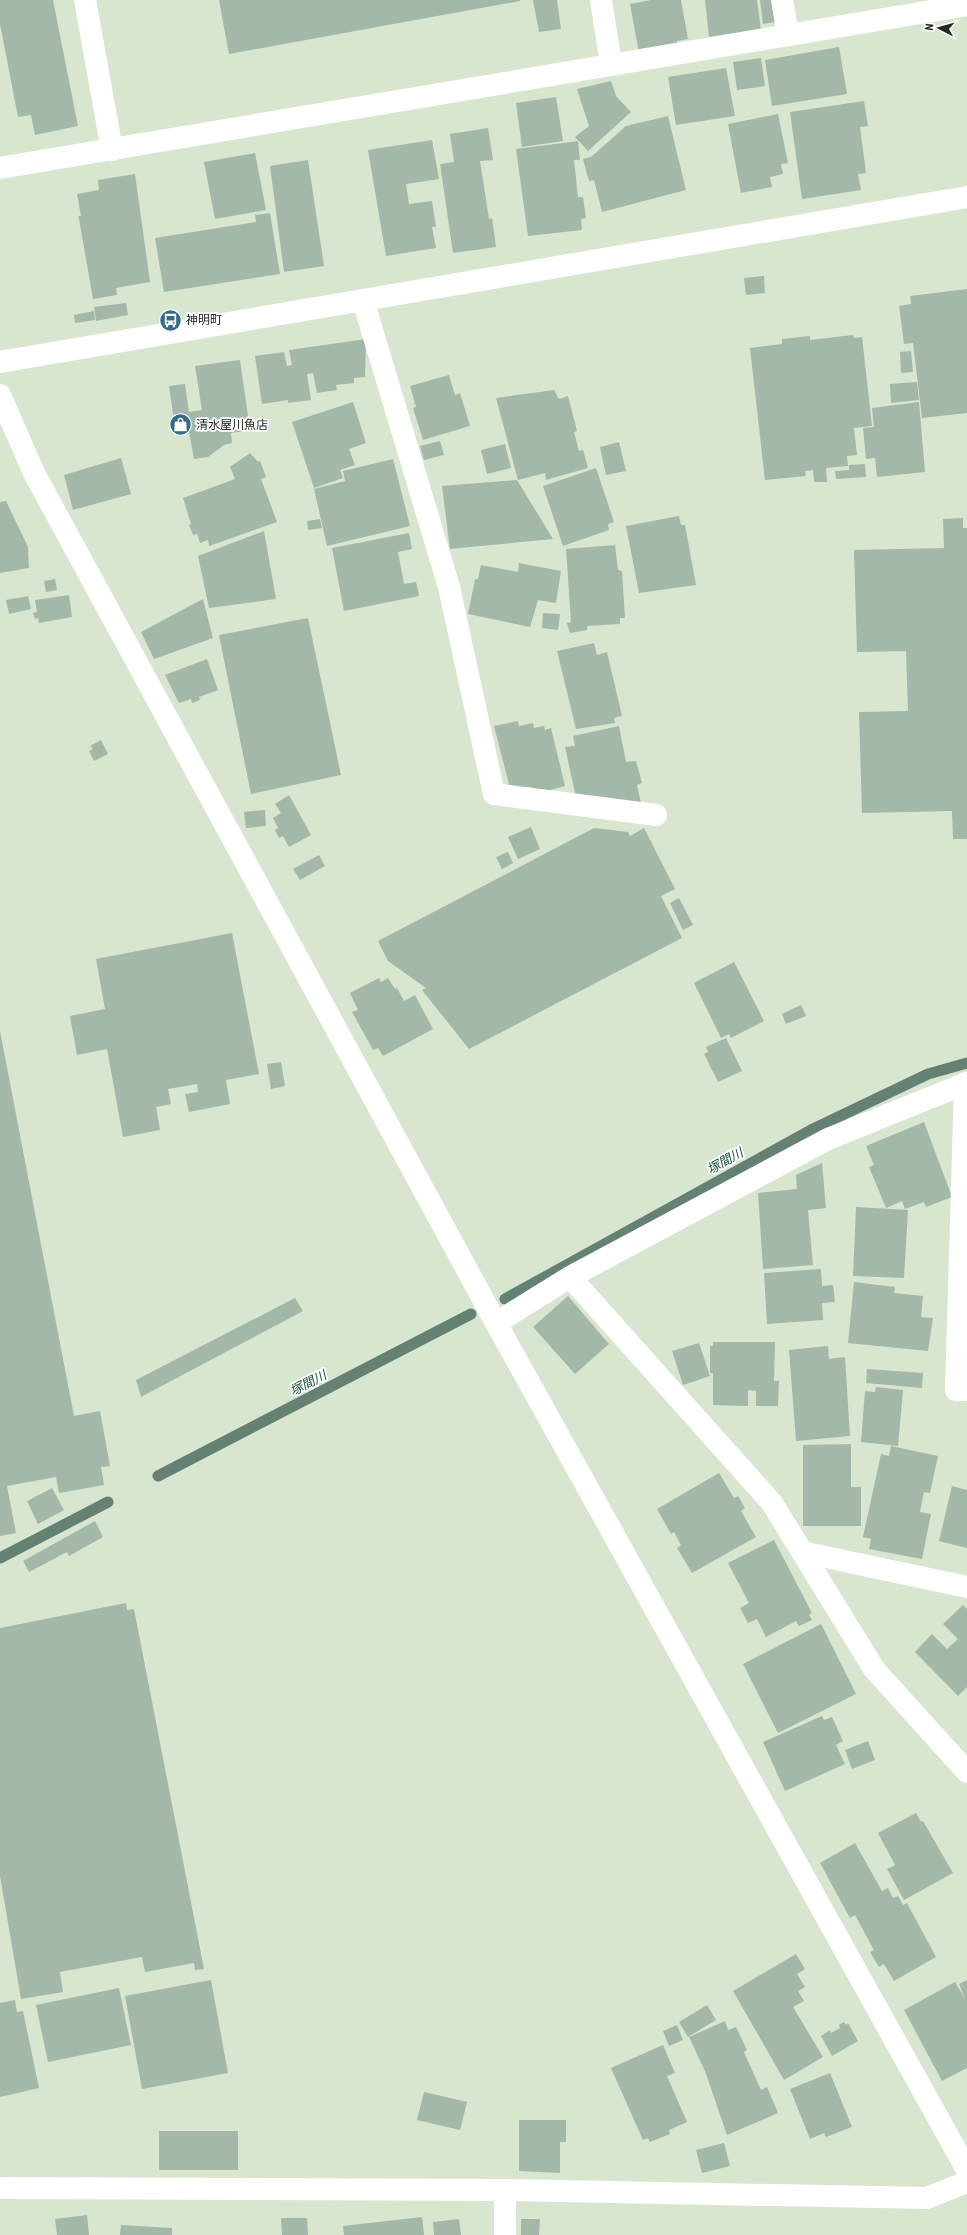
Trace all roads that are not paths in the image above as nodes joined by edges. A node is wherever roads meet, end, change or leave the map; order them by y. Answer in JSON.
{"nodes":[{"id":1,"x":85,"y":0,"type":"edge"},
{"id":2,"x":601,"y":0,"type":"edge"},
{"id":3,"x":782,"y":0,"type":"edge"},
{"id":4,"x":967,"y":6,"type":"edge"},
{"id":5,"x":788,"y":35,"type":"junction"},
{"id":6,"x":611,"y":64,"type":"junction"},
{"id":7,"x":112,"y":150,"type":"junction"},
{"id":8,"x":0,"y":168,"type":"edge"},
{"id":9,"x":967,"y":197,"type":"edge"},
{"id":10,"x":363,"y":300,"type":"junction"},
{"id":11,"x":0,"y":362,"type":"edge"},
{"id":12,"x":0,"y":394,"type":"edge"},
{"id":13,"x":656,"y":815,"type":"dead end"},
{"id":14,"x":966,"y":1083,"type":"edge"},
{"id":15,"x":570,"y":1277,"type":"junction"},
{"id":16,"x":496,"y":1323,"type":"junction"},
{"id":17,"x":967,"y":1390,"type":"edge"},
{"id":18,"x":802,"y":1552,"type":"junction"},
{"id":19,"x":967,"y":1587,"type":"edge"},
{"id":20,"x":967,"y":1772,"type":"edge"},
{"id":21,"x":967,"y":2170,"type":"edge"},
{"id":22,"x":967,"y":2182,"type":"edge"},
{"id":23,"x":0,"y":2188,"type":"edge"},
{"id":24,"x":505,"y":2190,"type":"junction"},
{"id":25,"x":505,"y":2235,"type":"edge"}],
"edges":[{"from":1,"to":7,"type":"street"},
{"from":2,"to":6,"type":"street"},
{"from":3,"to":5,"type":"street"},
{"from":4,"to":5,"type":"street"},
{"from":5,"to":6,"type":"street"},
{"from":6,"to":7,"type":"street"},
{"from":7,"to":8,"type":"street"},
{"from":9,"to":10,"type":"street"},
{"from":10,"to":11,"type":"street"},
{"from":10,"to":13,"type":"street"},
{"from":12,"to":16,"type":"street"},
{"from":14,"to":15,"type":"street"},
{"from":14,"to":17,"type":"street"},
{"from":15,"to":16,"type":"street"},
{"from":15,"to":18,"type":"street"},
{"from":16,"to":21,"type":"street"},
{"from":18,"to":19,"type":"street"},
{"from":18,"to":20,"type":"street"},
{"from":22,"to":24,"type":"street"},
{"from":23,"to":24,"type":"street"},
{"from":24,"to":25,"type":"street"}]}
